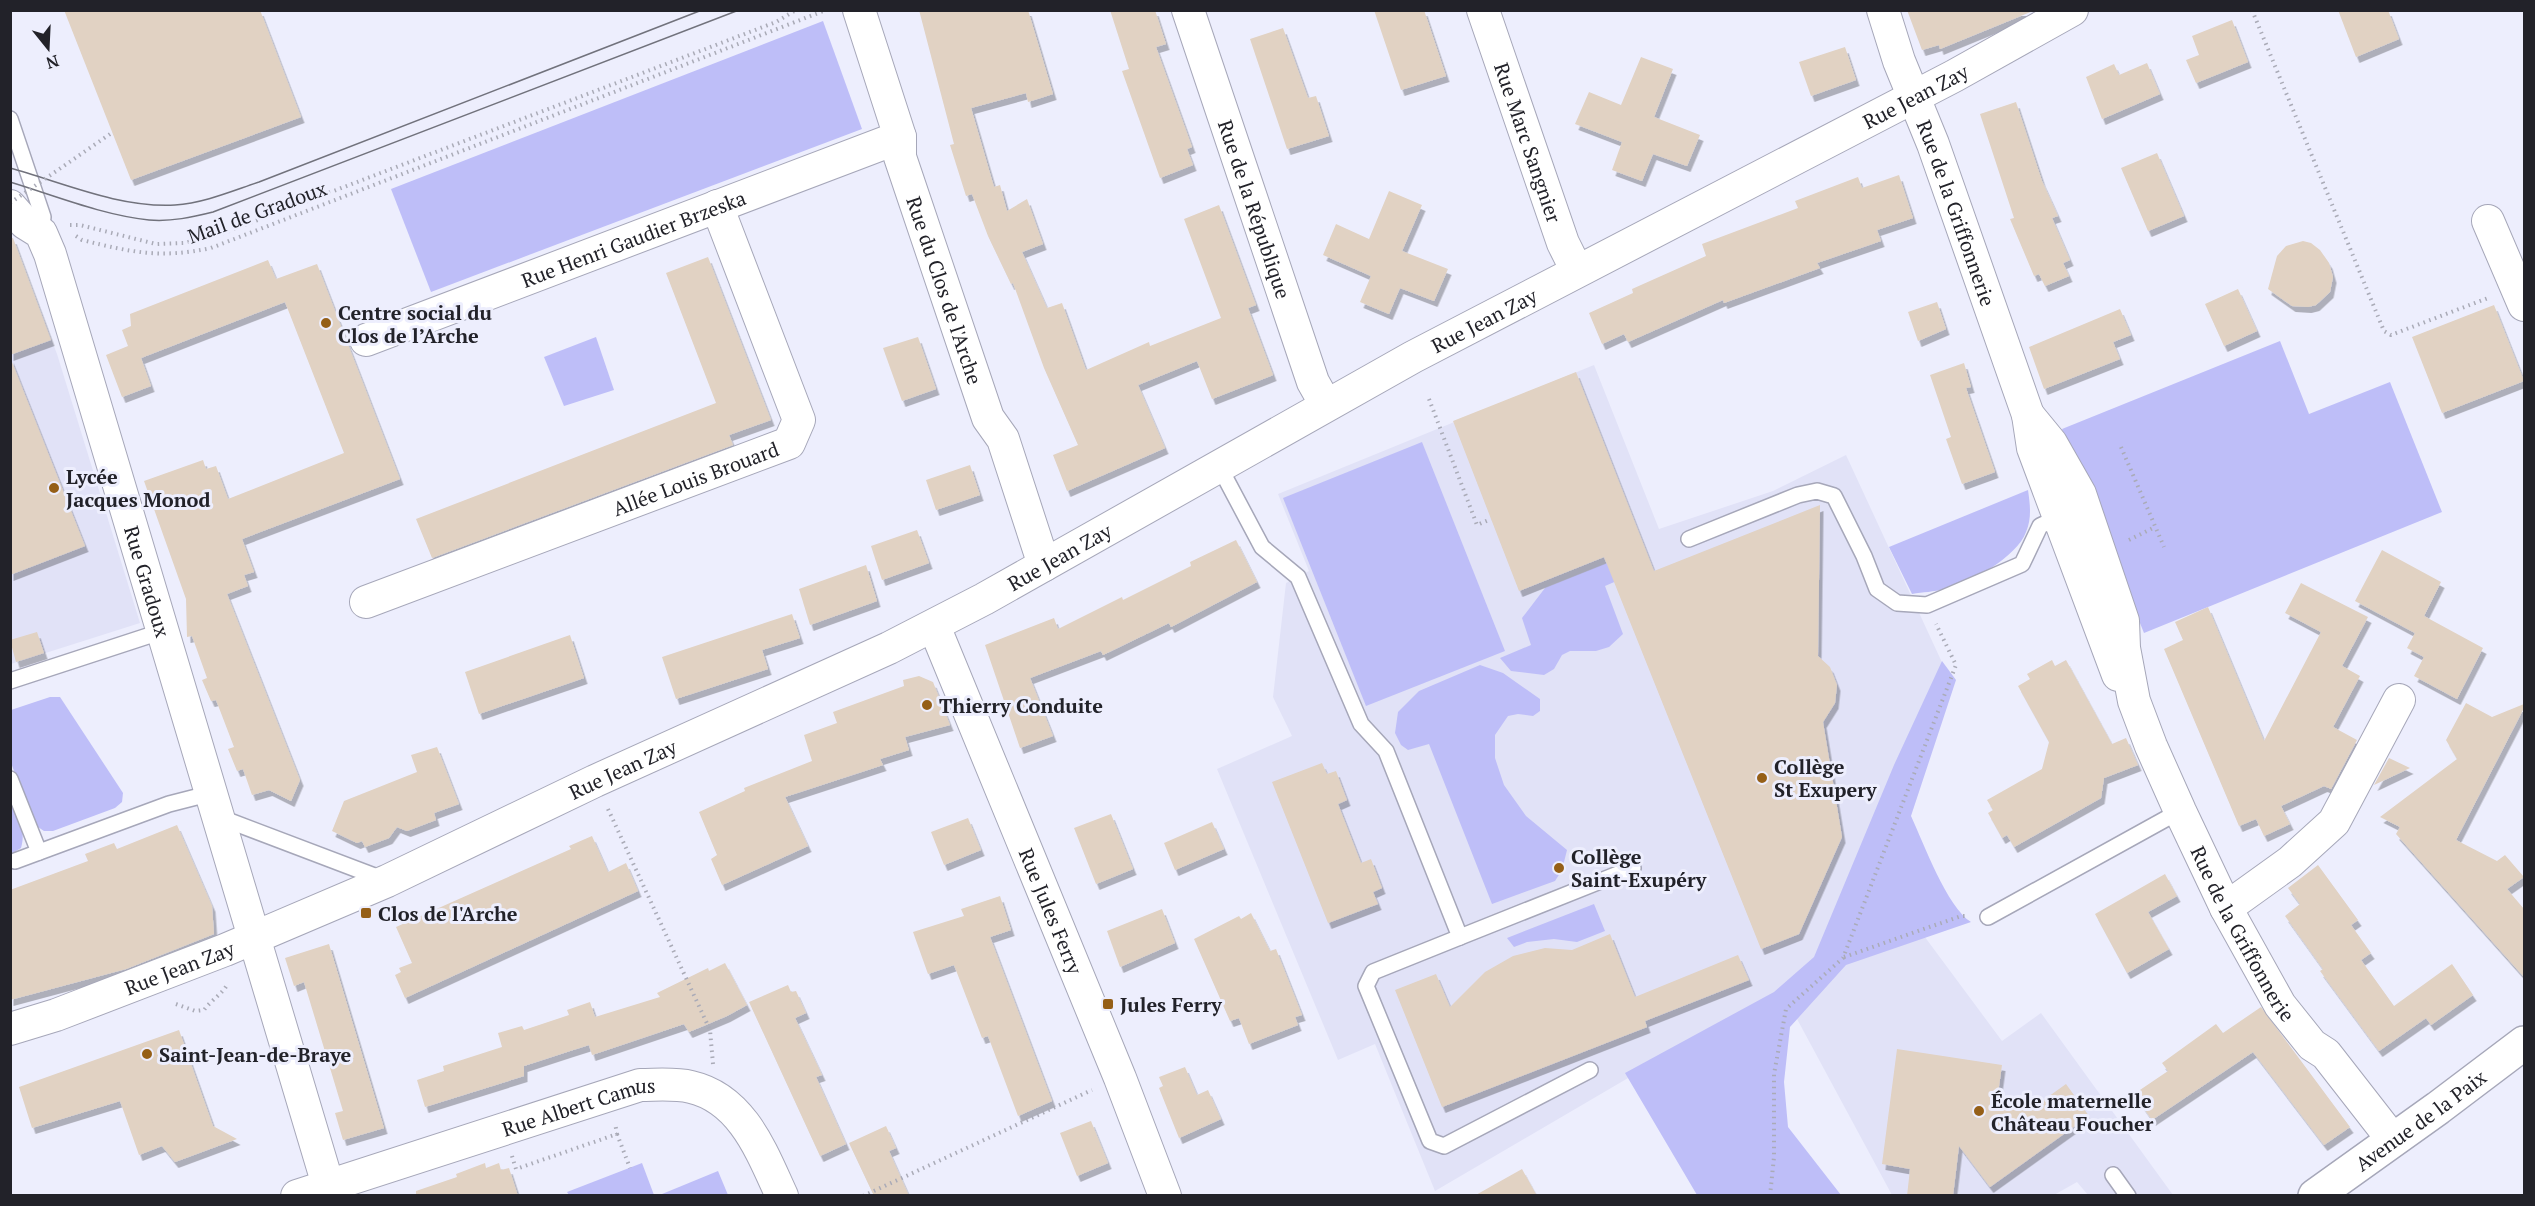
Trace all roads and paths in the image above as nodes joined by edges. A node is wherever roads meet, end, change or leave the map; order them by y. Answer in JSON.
{"nodes":[{"id":1,"x":796,"y":10,"type":"edge"},
{"id":2,"x":826,"y":10,"type":"edge"},
{"id":3,"x":859,"y":10,"type":"edge"},
{"id":4,"x":1188,"y":10,"type":"edge"},
{"id":5,"x":1483,"y":10,"type":"edge"},
{"id":6,"x":1883,"y":10,"type":"edge"},
{"id":7,"x":2072,"y":10,"type":"edge"},
{"id":8,"x":2252,"y":10,"type":"edge"},
{"id":9,"x":1914,"y":96,"type":"junction"},
{"id":10,"x":10,"y":119,"type":"edge"},
{"id":11,"x":113,"y":132,"type":"dead end"},
{"id":12,"x":900,"y":137,"type":"junction"},
{"id":13,"x":10,"y":205,"type":"edge"},
{"id":14,"x":717,"y":206,"type":"junction"},
{"id":15,"x":2488,"y":221,"type":"dead end"},
{"id":16,"x":55,"y":229,"type":"junction"},
{"id":17,"x":74,"y":235,"type":"dead end"},
{"id":18,"x":1577,"y":271,"type":"junction"},
{"id":19,"x":2521,"y":296,"type":"edge"},
{"id":20,"x":366,"y":340,"type":"dead end"},
{"id":21,"x":1429,"y":399,"type":"dead end"},
{"id":22,"x":1326,"y":405,"type":"junction"},
{"id":23,"x":2028,"y":415,"type":"junction"},
{"id":24,"x":2121,"y":447,"type":"dead end"},
{"id":25,"x":1219,"y":466,"type":"junction"},
{"id":26,"x":2059,"y":517,"type":"junction"},
{"id":27,"x":1491,"y":519,"type":"dead end"},
{"id":28,"x":2155,"y":527,"type":"junction"},
{"id":29,"x":1689,"y":539,"type":"dead end"},
{"id":30,"x":2124,"y":543,"type":"dead end"},
{"id":31,"x":2164,"y":547,"type":"dead end"},
{"id":32,"x":1044,"y":565,"type":"junction"},
{"id":33,"x":366,"y":602,"type":"dead end"},
{"id":34,"x":1927,"y":606,"type":"junction"},
{"id":35,"x":934,"y":626,"type":"junction"},
{"id":36,"x":163,"y":631,"type":"junction"},
{"id":37,"x":10,"y":681,"type":"edge"},
{"id":38,"x":2399,"y":700,"type":"dead end"},
{"id":39,"x":2134,"y":701,"type":"junction"},
{"id":40,"x":10,"y":779,"type":"edge"},
{"id":41,"x":215,"y":805,"type":"junction"},
{"id":42,"x":607,"y":806,"type":"dead end"},
{"id":43,"x":2180,"y":810,"type":"junction"},
{"id":44,"x":39,"y":852,"type":"junction"},
{"id":45,"x":15,"y":861,"type":"dead end"},
{"id":46,"x":1633,"y":868,"type":"dead end"},
{"id":47,"x":387,"y":881,"type":"junction"},
{"id":48,"x":2226,"y":908,"type":"junction"},
{"id":49,"x":1988,"y":917,"type":"joint"},
{"id":50,"x":255,"y":937,"type":"junction"},
{"id":51,"x":1460,"y":937,"type":"junction"},
{"id":52,"x":1843,"y":958,"type":"junction"},
{"id":53,"x":10,"y":1029,"type":"edge"},
{"id":54,"x":2524,"y":1043,"type":"edge"},
{"id":55,"x":1590,"y":1070,"type":"dead end"},
{"id":56,"x":1093,"y":1089,"type":"dead end"},
{"id":57,"x":705,"y":1091,"type":"junction"},
{"id":58,"x":615,"y":1115,"type":"dead end"},
{"id":59,"x":617,"y":1134,"type":"junction"},
{"id":60,"x":2393,"y":1140,"type":"junction"},
{"id":61,"x":630,"y":1167,"type":"dead end"},
{"id":62,"x":516,"y":1169,"type":"dead end"},
{"id":63,"x":2113,"y":1175,"type":"dead end"},
{"id":64,"x":330,"y":1190,"type":"edge"},
{"id":65,"x":297,"y":1196,"type":"edge"},
{"id":66,"x":782,"y":1196,"type":"edge"},
{"id":67,"x":863,"y":1196,"type":"edge"},
{"id":68,"x":1165,"y":1196,"type":"edge"},
{"id":69,"x":1770,"y":1196,"type":"edge"},
{"id":70,"x":2128,"y":1196,"type":"edge"},
{"id":71,"x":2315,"y":1196,"type":"edge"}],
"edges":[{"from":1,"to":16,"type":"path","name":"Mail de Gradoux"},
{"from":2,"to":17,"type":"path","name":"Mail de Gradoux"},
{"from":3,"to":12,"type":"street","name":"Rue du Clos de l'Arche"},
{"from":4,"to":22,"type":"street","name":"Rue de la République"},
{"from":5,"to":18,"type":"street","name":"Rue Marc Sangnier"},
{"from":6,"to":9,"type":"street","name":"Rue de la Griffonnerie"},
{"from":7,"to":9,"type":"street","name":"Rue Jean Zay"},
{"from":8,"to":19,"type":"path"},
{"from":9,"to":18,"type":"street","name":"Rue Jean Zay"},
{"from":9,"to":23,"type":"street","name":"Rue de la Griffonnerie"},
{"from":10,"to":16,"type":"lane"},
{"from":11,"to":13,"type":"path","bridge":true},
{"from":12,"to":14,"type":"street","name":"Rue Henri Gaudier Brzeska"},
{"from":12,"to":32,"type":"street","name":"Rue du Clos de l'Arche"},
{"from":13,"to":16,"type":"street"},
{"from":14,"to":20,"type":"street","name":"Rue Henri Gaudier Brzeska"},
{"from":14,"to":33,"type":"street","name":"Allée Louis Brouard"},
{"from":15,"to":19,"type":"street"},
{"from":16,"to":36,"type":"street","name":"Rue Gradoux"},
{"from":18,"to":22,"type":"street","name":"Rue Jean Zay"},
{"from":21,"to":27,"type":"path"},
{"from":22,"to":25,"type":"street","name":"Rue Jean Zay"},
{"from":23,"to":26,"type":"street","name":"Rue de la Griffonnerie"},
{"from":23,"to":39,"type":"street","name":"Rue de la Griffonnerie"},
{"from":24,"to":28,"type":"path"},
{"from":25,"to":32,"type":"street","name":"Rue Jean Zay"},
{"from":25,"to":51,"type":"lane"},
{"from":26,"to":34,"type":"lane"},
{"from":26,"to":39,"type":"street","name":"Rue de la Griffonnerie"},
{"from":28,"to":30,"type":"path"},
{"from":28,"to":31,"type":"path"},
{"from":29,"to":34,"type":"lane"},
{"from":32,"to":35,"type":"street","name":"Rue Jean Zay"},
{"from":34,"to":52,"type":"path"},
{"from":35,"to":47,"type":"street","name":"Rue Jean Zay"},
{"from":35,"to":68,"type":"street","name":"Rue Jules Ferry"},
{"from":36,"to":37,"type":"lane"},
{"from":36,"to":41,"type":"street","name":"Rue Gradoux"},
{"from":38,"to":48,"type":"street"},
{"from":39,"to":43,"type":"street","name":"Rue de la Griffonnerie"},
{"from":40,"to":44,"type":"lane"},
{"from":41,"to":44,"type":"lane"},
{"from":41,"to":47,"type":"lane"},
{"from":41,"to":50,"type":"street","name":"Rue Gradoux"},
{"from":42,"to":57,"type":"path"},
{"from":43,"to":48,"type":"street","name":"Rue de la Griffonnerie"},
{"from":43,"to":49,"type":"lane"},
{"from":44,"to":45,"type":"lane"},
{"from":46,"to":51,"type":"lane"},
{"from":47,"to":50,"type":"street","name":"Rue Jean Zay"},
{"from":48,"to":60,"type":"street","name":"Rue de la Griffonnerie"},
{"from":49,"to":52,"type":"path"},
{"from":50,"to":53,"type":"street","name":"Rue Jean Zay"},
{"from":50,"to":64,"type":"street","name":"Rue Gradoux"},
{"from":51,"to":55,"type":"lane"},
{"from":52,"to":69,"type":"path"},
{"from":54,"to":60,"type":"main road","name":"Avenue de la Paix"},
{"from":56,"to":67,"type":"path"},
{"from":57,"to":64,"type":"street","name":"Rue Albert Camus"},
{"from":57,"to":66,"type":"street","name":"Rue Albert Camus"},
{"from":58,"to":59,"type":"path"},
{"from":59,"to":61,"type":"path"},
{"from":59,"to":62,"type":"path"},
{"from":60,"to":71,"type":"main road","name":"Avenue de la Paix"},
{"from":63,"to":70,"type":"lane"},
{"from":64,"to":65,"type":"street","name":"Rue Albert Camus"}]}
